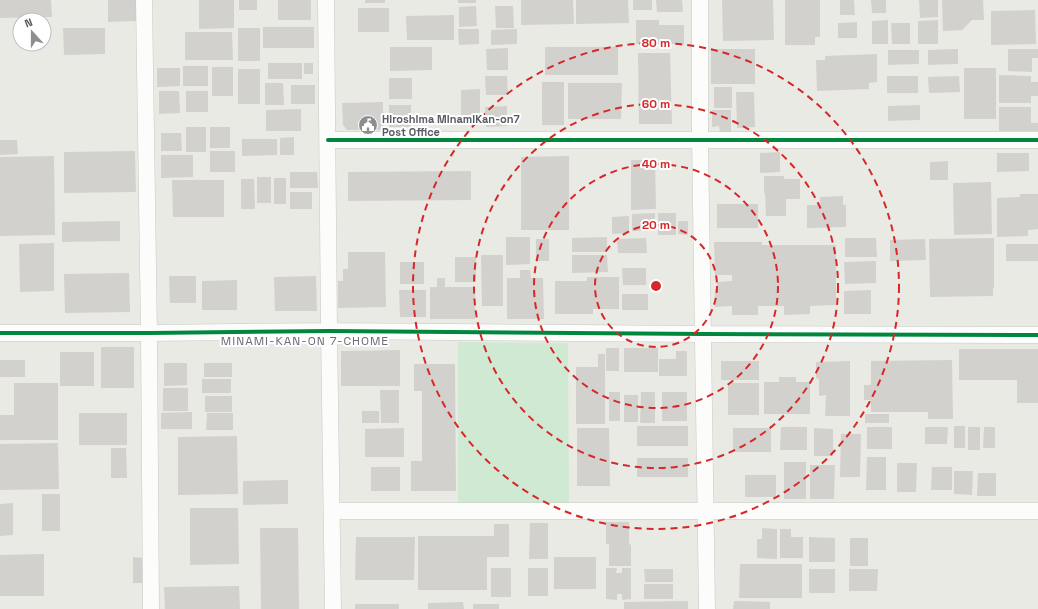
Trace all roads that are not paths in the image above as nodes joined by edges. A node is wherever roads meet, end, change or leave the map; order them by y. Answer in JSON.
{"nodes":[{"id":1,"x":144,"y":0,"type":"edge"},
{"id":2,"x":326,"y":0,"type":"edge"},
{"id":3,"x":700,"y":0,"type":"edge"},
{"id":4,"x":328,"y":140,"type":"junction"},
{"id":5,"x":700,"y":140,"type":"junction"},
{"id":6,"x":1038,"y":140,"type":"edge"},
{"id":7,"x":329,"y":331,"type":"junction"},
{"id":8,"x":0,"y":333,"type":"edge"},
{"id":9,"x":149,"y":333,"type":"junction"},
{"id":10,"x":703,"y":334,"type":"junction"},
{"id":11,"x":1038,"y":334,"type":"edge"},
{"id":12,"x":332,"y":511,"type":"junction"},
{"id":13,"x":1038,"y":511,"type":"edge"},
{"id":14,"x":706,"y":512,"type":"junction"},
{"id":15,"x":151,"y":609,"type":"edge"},
{"id":16,"x":333,"y":609,"type":"edge"},
{"id":17,"x":707,"y":609,"type":"edge"}],
"edges":[{"from":1,"to":9,"type":"street"},
{"from":2,"to":4,"type":"street"},
{"from":3,"to":5,"type":"street"},
{"from":4,"to":5,"type":"street"},
{"from":4,"to":7,"type":"street"},
{"from":5,"to":6,"type":"street"},
{"from":5,"to":10,"type":"street"},
{"from":7,"to":9,"type":"street"},
{"from":7,"to":10,"type":"street"},
{"from":7,"to":12,"type":"street"},
{"from":8,"to":9,"type":"street"},
{"from":9,"to":15,"type":"street"},
{"from":10,"to":11,"type":"street"},
{"from":10,"to":14,"type":"street"},
{"from":12,"to":14,"type":"street"},
{"from":12,"to":16,"type":"street"},
{"from":13,"to":14,"type":"street"},
{"from":14,"to":17,"type":"street"}]}
